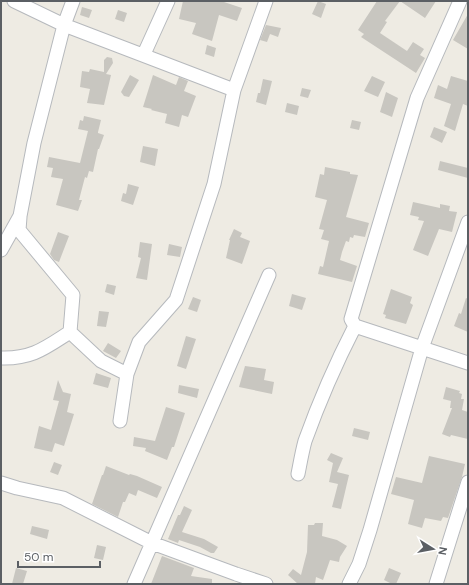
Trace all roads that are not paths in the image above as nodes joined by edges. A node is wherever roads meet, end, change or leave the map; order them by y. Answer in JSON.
{"nodes":[{"id":1,"x":14,"y":1,"type":"edge"},
{"id":2,"x":73,"y":1,"type":"edge"},
{"id":3,"x":168,"y":1,"type":"edge"},
{"id":4,"x":266,"y":1,"type":"edge"},
{"id":5,"x":460,"y":1,"type":"edge"},
{"id":6,"x":64,"y":25,"type":"junction"},
{"id":7,"x":144,"y":54,"type":"junction"},
{"id":8,"x":234,"y":90,"type":"junction"},
{"id":9,"x":20,"y":216,"type":"junction"},
{"id":10,"x":468,"y":222,"type":"edge"},
{"id":11,"x":1,"y":250,"type":"edge"},
{"id":12,"x":269,"y":275,"type":"dead end"},
{"id":13,"x":355,"y":326,"type":"junction"},
{"id":14,"x":70,"y":332,"type":"junction"},
{"id":15,"x":422,"y":348,"type":"junction"},
{"id":16,"x":1,"y":358,"type":"edge"},
{"id":17,"x":468,"y":364,"type":"edge"},
{"id":18,"x":127,"y":374,"type":"junction"},
{"id":19,"x":120,"y":422,"type":"dead end"},
{"id":20,"x":298,"y":474,"type":"dead end"},
{"id":21,"x":468,"y":482,"type":"edge"},
{"id":22,"x":1,"y":483,"type":"edge"},
{"id":23,"x":152,"y":543,"type":"junction"},
{"id":24,"x":134,"y":584,"type":"edge"},
{"id":25,"x":266,"y":584,"type":"edge"},
{"id":26,"x":349,"y":584,"type":"edge"},
{"id":27,"x":436,"y":584,"type":"edge"}],
"edges":[{"from":1,"to":6,"type":"street"},
{"from":2,"to":6,"type":"street"},
{"from":3,"to":7,"type":"street"},
{"from":4,"to":8,"type":"street"},
{"from":5,"to":13,"type":"street"},
{"from":6,"to":7,"type":"street"},
{"from":6,"to":9,"type":"street"},
{"from":7,"to":8,"type":"street"},
{"from":8,"to":18,"type":"street"},
{"from":9,"to":11,"type":"street"},
{"from":9,"to":14,"type":"street"},
{"from":10,"to":15,"type":"street"},
{"from":12,"to":23,"type":"street"},
{"from":13,"to":15,"type":"street"},
{"from":13,"to":20,"type":"street"},
{"from":14,"to":16,"type":"street"},
{"from":14,"to":18,"type":"street"},
{"from":15,"to":17,"type":"street"},
{"from":15,"to":26,"type":"street"},
{"from":18,"to":19,"type":"street"},
{"from":21,"to":27,"type":"street"},
{"from":22,"to":23,"type":"street"},
{"from":23,"to":24,"type":"street"},
{"from":23,"to":25,"type":"street"}]}
